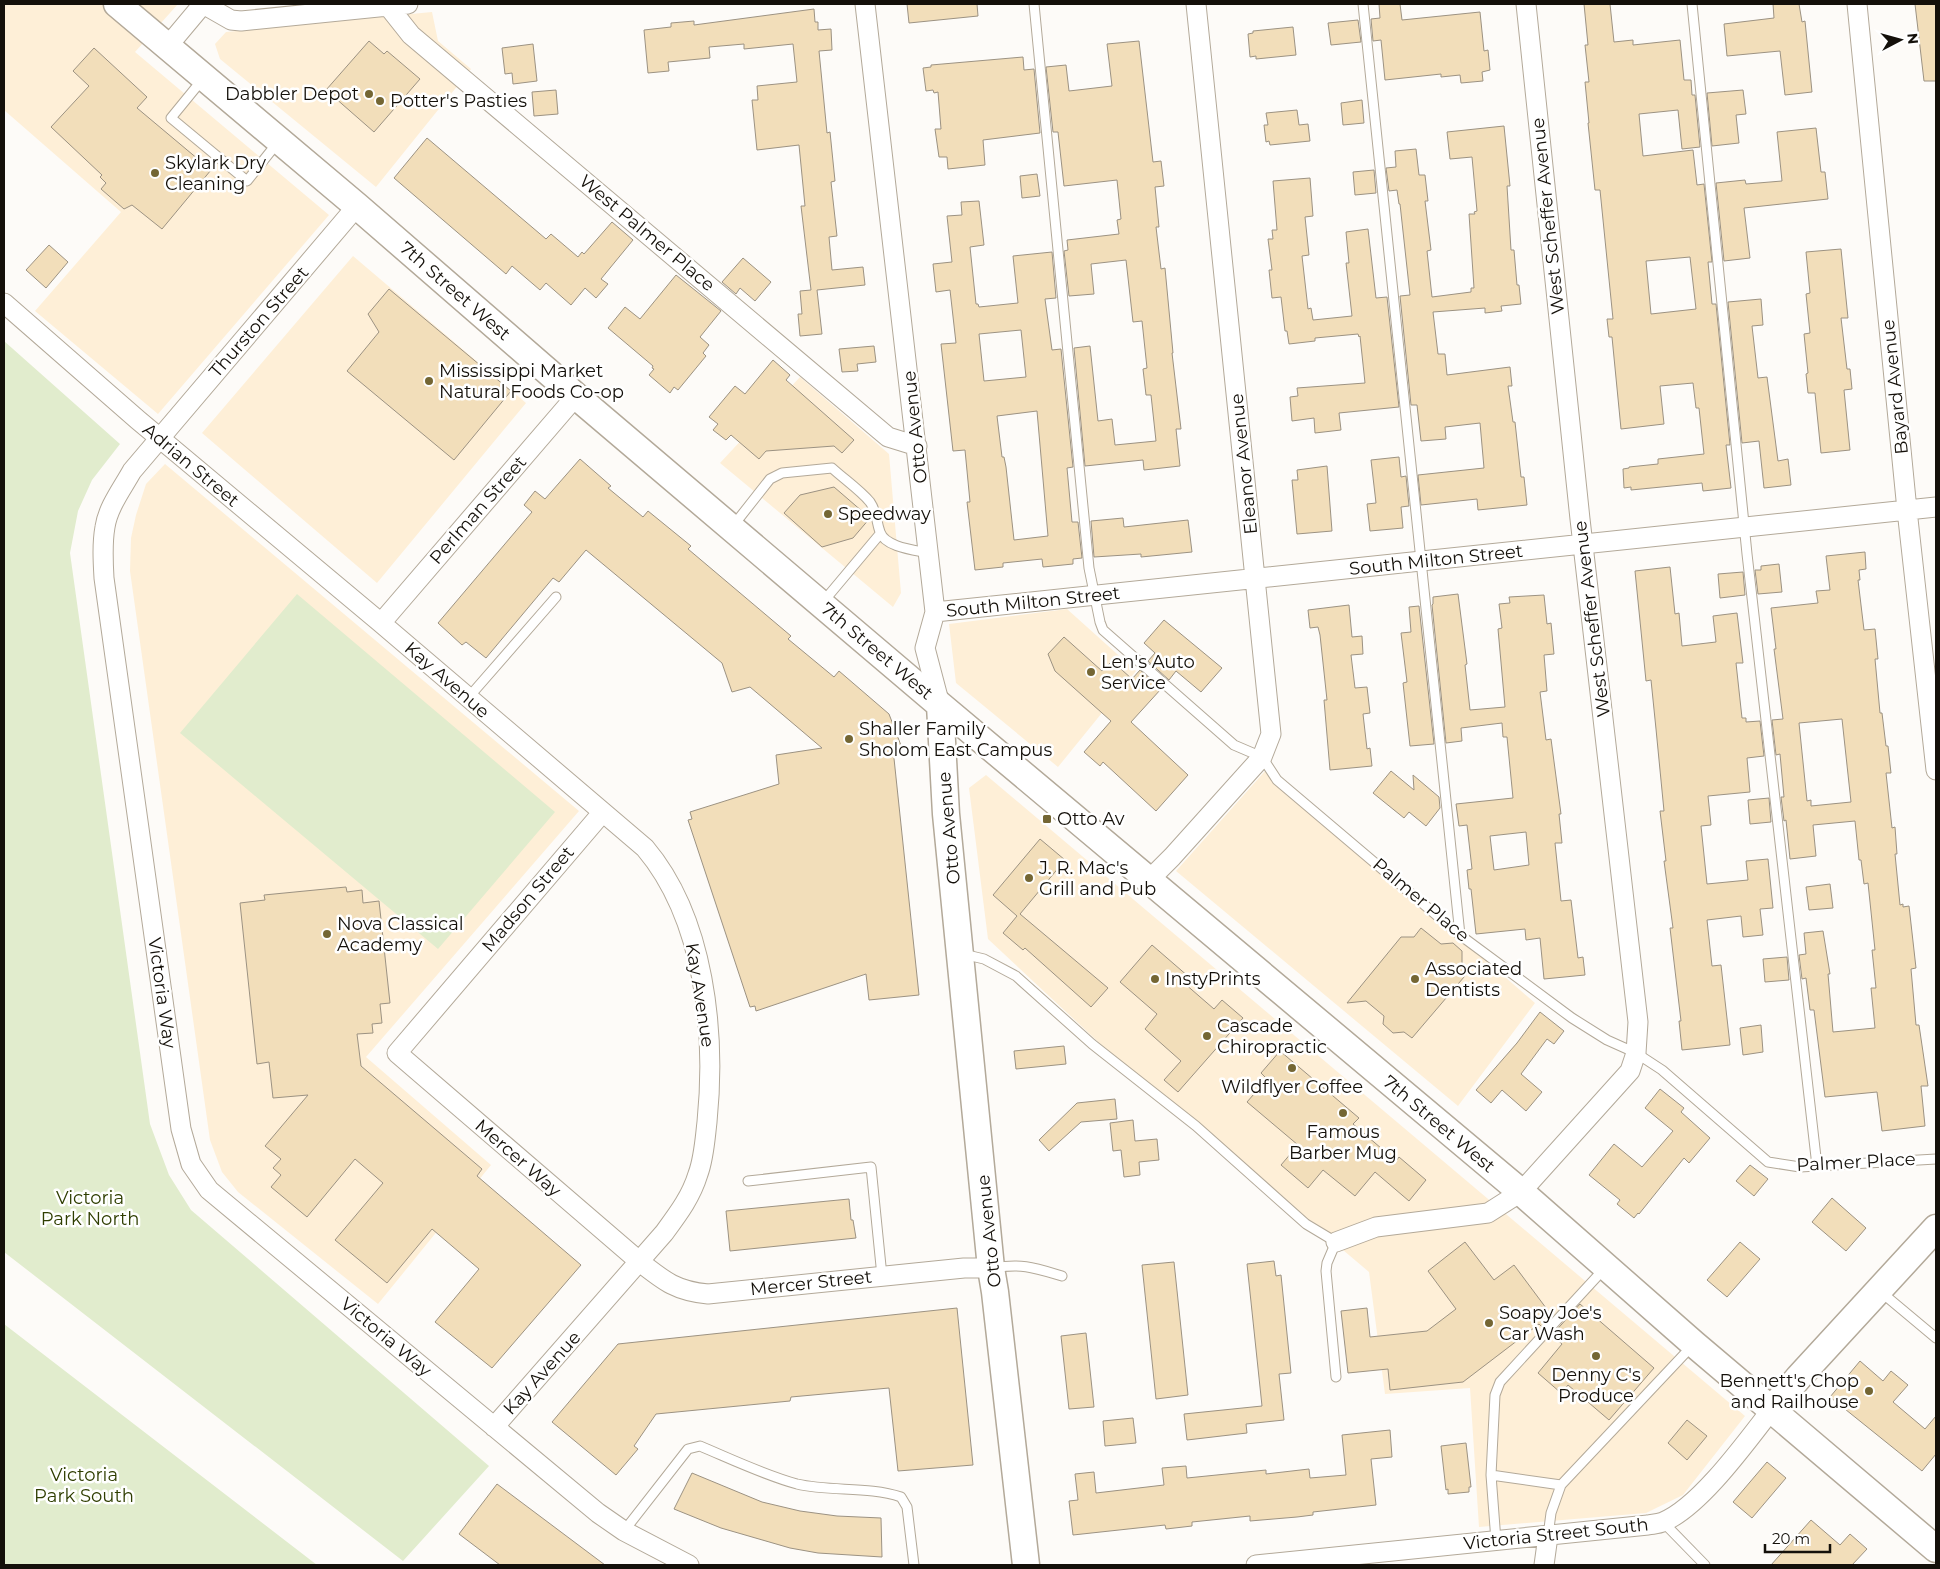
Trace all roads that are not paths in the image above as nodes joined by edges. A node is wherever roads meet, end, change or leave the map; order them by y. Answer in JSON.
{"nodes":[{"id":1,"x":117,"y":4,"type":"edge"},
{"id":2,"x":203,"y":4,"type":"edge"},
{"id":3,"x":408,"y":4,"type":"edge"},
{"id":4,"x":865,"y":4,"type":"edge"},
{"id":5,"x":1034,"y":4,"type":"edge"},
{"id":6,"x":1196,"y":4,"type":"edge"},
{"id":7,"x":1363,"y":4,"type":"edge"},
{"id":8,"x":1526,"y":4,"type":"edge"},
{"id":9,"x":1692,"y":4,"type":"edge"},
{"id":10,"x":1857,"y":4,"type":"edge"},
{"id":11,"x":388,"y":6,"type":"junction"},
{"id":12,"x":167,"y":47,"type":"junction"},
{"id":13,"x":204,"y":78,"type":"junction"},
{"id":14,"x":279,"y":141,"type":"junction"},
{"id":15,"x":358,"y":206,"type":"junction"},
{"id":16,"x":4,"y":303,"type":"edge"},
{"id":17,"x":576,"y":396,"type":"junction"},
{"id":18,"x":160,"y":438,"type":"junction"},
{"id":19,"x":917,"y":446,"type":"junction"},
{"id":20,"x":1936,"y":508,"type":"edge"},
{"id":21,"x":1907,"y":510,"type":"junction"},
{"id":22,"x":1744,"y":527,"type":"junction"},
{"id":23,"x":731,"y":528,"type":"junction"},
{"id":24,"x":880,"y":534,"type":"junction"},
{"id":25,"x":1583,"y":544,"type":"junction"},
{"id":26,"x":928,"y":553,"type":"junction"},
{"id":27,"x":1422,"y":561,"type":"junction"},
{"id":28,"x":1256,"y":579,"type":"junction"},
{"id":29,"x":1094,"y":596,"type":"junction"},
{"id":30,"x":556,"y":597,"type":"dead end"},
{"id":31,"x":821,"y":604,"type":"junction"},
{"id":32,"x":935,"y":612,"type":"junction"},
{"id":33,"x":381,"y":623,"type":"junction"},
{"id":34,"x":468,"y":698,"type":"junction"},
{"id":35,"x":940,"y":705,"type":"junction"},
{"id":36,"x":1262,"y":757,"type":"junction"},
{"id":37,"x":1936,"y":770,"type":"edge"},
{"id":38,"x":602,"y":813,"type":"junction"},
{"id":39,"x":1149,"y":880,"type":"junction"},
{"id":40,"x":1460,"y":934,"type":"junction"},
{"id":41,"x":960,"y":954,"type":"junction"},
{"id":42,"x":397,"y":1053,"type":"joint"},
{"id":43,"x":1636,"y":1053,"type":"junction"},
{"id":44,"x":1936,"y":1159,"type":"edge"},
{"id":45,"x":1817,"y":1166,"type":"junction"},
{"id":46,"x":748,"y":1181,"type":"dead end"},
{"id":47,"x":1521,"y":1192,"type":"junction"},
{"id":48,"x":1936,"y":1228,"type":"edge"},
{"id":49,"x":1336,"y":1242,"type":"junction"},
{"id":50,"x":640,"y":1262,"type":"junction"},
{"id":51,"x":1606,"y":1267,"type":"junction"},
{"id":52,"x":991,"y":1268,"type":"junction"},
{"id":53,"x":882,"y":1276,"type":"junction"},
{"id":54,"x":1062,"y":1276,"type":"dead end"},
{"id":55,"x":1880,"y":1291,"type":"junction"},
{"id":56,"x":1936,"y":1338,"type":"edge"},
{"id":57,"x":1694,"y":1344,"type":"junction"},
{"id":58,"x":1336,"y":1377,"type":"dead end"},
{"id":59,"x":1772,"y":1409,"type":"junction"},
{"id":60,"x":494,"y":1427,"type":"junction"},
{"id":61,"x":1491,"y":1476,"type":"junction"},
{"id":62,"x":1561,"y":1485,"type":"junction"},
{"id":63,"x":1663,"y":1522,"type":"junction"},
{"id":64,"x":624,"y":1531,"type":"junction"},
{"id":65,"x":1548,"y":1536,"type":"junction"},
{"id":66,"x":1496,"y":1541,"type":"junction"},
{"id":67,"x":1936,"y":1549,"type":"edge"},
{"id":68,"x":689,"y":1565,"type":"edge"},
{"id":69,"x":914,"y":1565,"type":"edge"},
{"id":70,"x":1026,"y":1565,"type":"edge"},
{"id":71,"x":1256,"y":1565,"type":"edge"},
{"id":72,"x":1544,"y":1565,"type":"edge"},
{"id":73,"x":1706,"y":1565,"type":"edge"}],
"edges":[{"from":1,"to":12,"type":"main road","name":"7th Street West"},
{"from":2,"to":11,"type":"street"},
{"from":2,"to":12,"type":"street"},
{"from":3,"to":11,"type":"street"},
{"from":4,"to":19,"type":"street","name":"Otto Avenue"},
{"from":5,"to":29,"type":"lane"},
{"from":6,"to":28,"type":"street","name":"Eleanor Avenue"},
{"from":7,"to":27,"type":"lane"},
{"from":8,"to":25,"type":"street","name":"West Scheffer Avenue"},
{"from":9,"to":22,"type":"lane"},
{"from":10,"to":21,"type":"street","name":"Bayard Avenue"},
{"from":11,"to":19,"type":"street","name":"West Palmer Place"},
{"from":12,"to":13,"type":"main road","name":"7th Street West"},
{"from":13,"to":14,"type":"main road","name":"7th Street West"},
{"from":13,"to":14,"type":"lane"},
{"from":14,"to":15,"type":"main road","name":"7th Street West"},
{"from":15,"to":17,"type":"main road","name":"7th Street West"},
{"from":15,"to":18,"type":"street","name":"Thurston Street"},
{"from":16,"to":18,"type":"street","name":"Adrian Street"},
{"from":17,"to":23,"type":"main road","name":"7th Street West"},
{"from":17,"to":33,"type":"street","name":"Perlman Street"},
{"from":18,"to":33,"type":"street","name":"Adrian Street"},
{"from":18,"to":60,"type":"street","name":"Victoria Way"},
{"from":19,"to":26,"type":"street","name":"Otto Avenue"},
{"from":20,"to":21,"type":"street","name":"South Milton Street"},
{"from":21,"to":22,"type":"street","name":"South Milton Street"},
{"from":21,"to":37,"type":"street","name":"Bayard Avenue"},
{"from":22,"to":25,"type":"street","name":"South Milton Street"},
{"from":22,"to":45,"type":"lane"},
{"from":23,"to":24,"type":"lane"},
{"from":23,"to":31,"type":"main road","name":"7th Street West"},
{"from":24,"to":26,"type":"lane"},
{"from":24,"to":31,"type":"lane"},
{"from":25,"to":27,"type":"street","name":"South Milton Street"},
{"from":25,"to":43,"type":"street","name":"West Scheffer Avenue"},
{"from":26,"to":32,"type":"street","name":"Otto Avenue"},
{"from":27,"to":28,"type":"street","name":"South Milton Street"},
{"from":27,"to":40,"type":"lane"},
{"from":28,"to":29,"type":"street","name":"South Milton Street"},
{"from":28,"to":36,"type":"street","name":"Eleanor Avenue"},
{"from":29,"to":32,"type":"street","name":"South Milton Street"},
{"from":29,"to":36,"type":"lane"},
{"from":30,"to":34,"type":"lane"},
{"from":31,"to":35,"type":"main road","name":"7th Street West"},
{"from":32,"to":35,"type":"street","name":"Otto Avenue"},
{"from":33,"to":34,"type":"street","name":"Kay Avenue"},
{"from":34,"to":38,"type":"street","name":"Kay Avenue"},
{"from":35,"to":39,"type":"main road","name":"7th Street West"},
{"from":35,"to":41,"type":"main road","name":"Otto Avenue"},
{"from":36,"to":39,"type":"street","name":"Eleanor Avenue"},
{"from":36,"to":40,"type":"lane","name":"Palmer Place"},
{"from":38,"to":42,"type":"street","name":"Madson Street"},
{"from":38,"to":50,"type":"street","name":"Kay Avenue"},
{"from":39,"to":47,"type":"main road","name":"7th Street West"},
{"from":40,"to":43,"type":"lane","name":"Palmer Place"},
{"from":41,"to":49,"type":"lane"},
{"from":41,"to":52,"type":"main road","name":"Otto Avenue"},
{"from":42,"to":50,"type":"street","name":"Mercer Way"},
{"from":43,"to":45,"type":"lane","name":"Palmer Place"},
{"from":43,"to":47,"type":"street","name":"West Scheffer Avenue"},
{"from":44,"to":45,"type":"lane","name":"Palmer Place"},
{"from":46,"to":53,"type":"lane"},
{"from":47,"to":49,"type":"street"},
{"from":47,"to":51,"type":"main road","name":"7th Street West"},
{"from":48,"to":55,"type":"main road","name":"Victoria Street South"},
{"from":49,"to":58,"type":"lane"},
{"from":50,"to":53,"type":"street","name":"Mercer Street"},
{"from":50,"to":60,"type":"street","name":"Kay Avenue"},
{"from":51,"to":57,"type":"main road","name":"7th Street West"},
{"from":51,"to":61,"type":"lane"},
{"from":52,"to":53,"type":"street","name":"Mercer Street"},
{"from":52,"to":54,"type":"lane"},
{"from":52,"to":70,"type":"main road","name":"Otto Avenue"},
{"from":55,"to":56,"type":"lane"},
{"from":55,"to":59,"type":"main road","name":"Victoria Street South"},
{"from":57,"to":59,"type":"main road","name":"7th Street West"},
{"from":57,"to":62,"type":"lane"},
{"from":59,"to":63,"type":"street","name":"Victoria Street South"},
{"from":59,"to":67,"type":"main road","name":"7th Street West"},
{"from":60,"to":64,"type":"street"},
{"from":61,"to":62,"type":"lane"},
{"from":61,"to":66,"type":"lane"},
{"from":62,"to":65,"type":"lane"},
{"from":63,"to":65,"type":"street","name":"Victoria Street South"},
{"from":63,"to":73,"type":"lane"},
{"from":64,"to":68,"type":"street"},
{"from":64,"to":69,"type":"lane"},
{"from":65,"to":66,"type":"street","name":"Victoria Street South"},
{"from":65,"to":72,"type":"street"},
{"from":66,"to":71,"type":"street","name":"Victoria Street South"}]}
